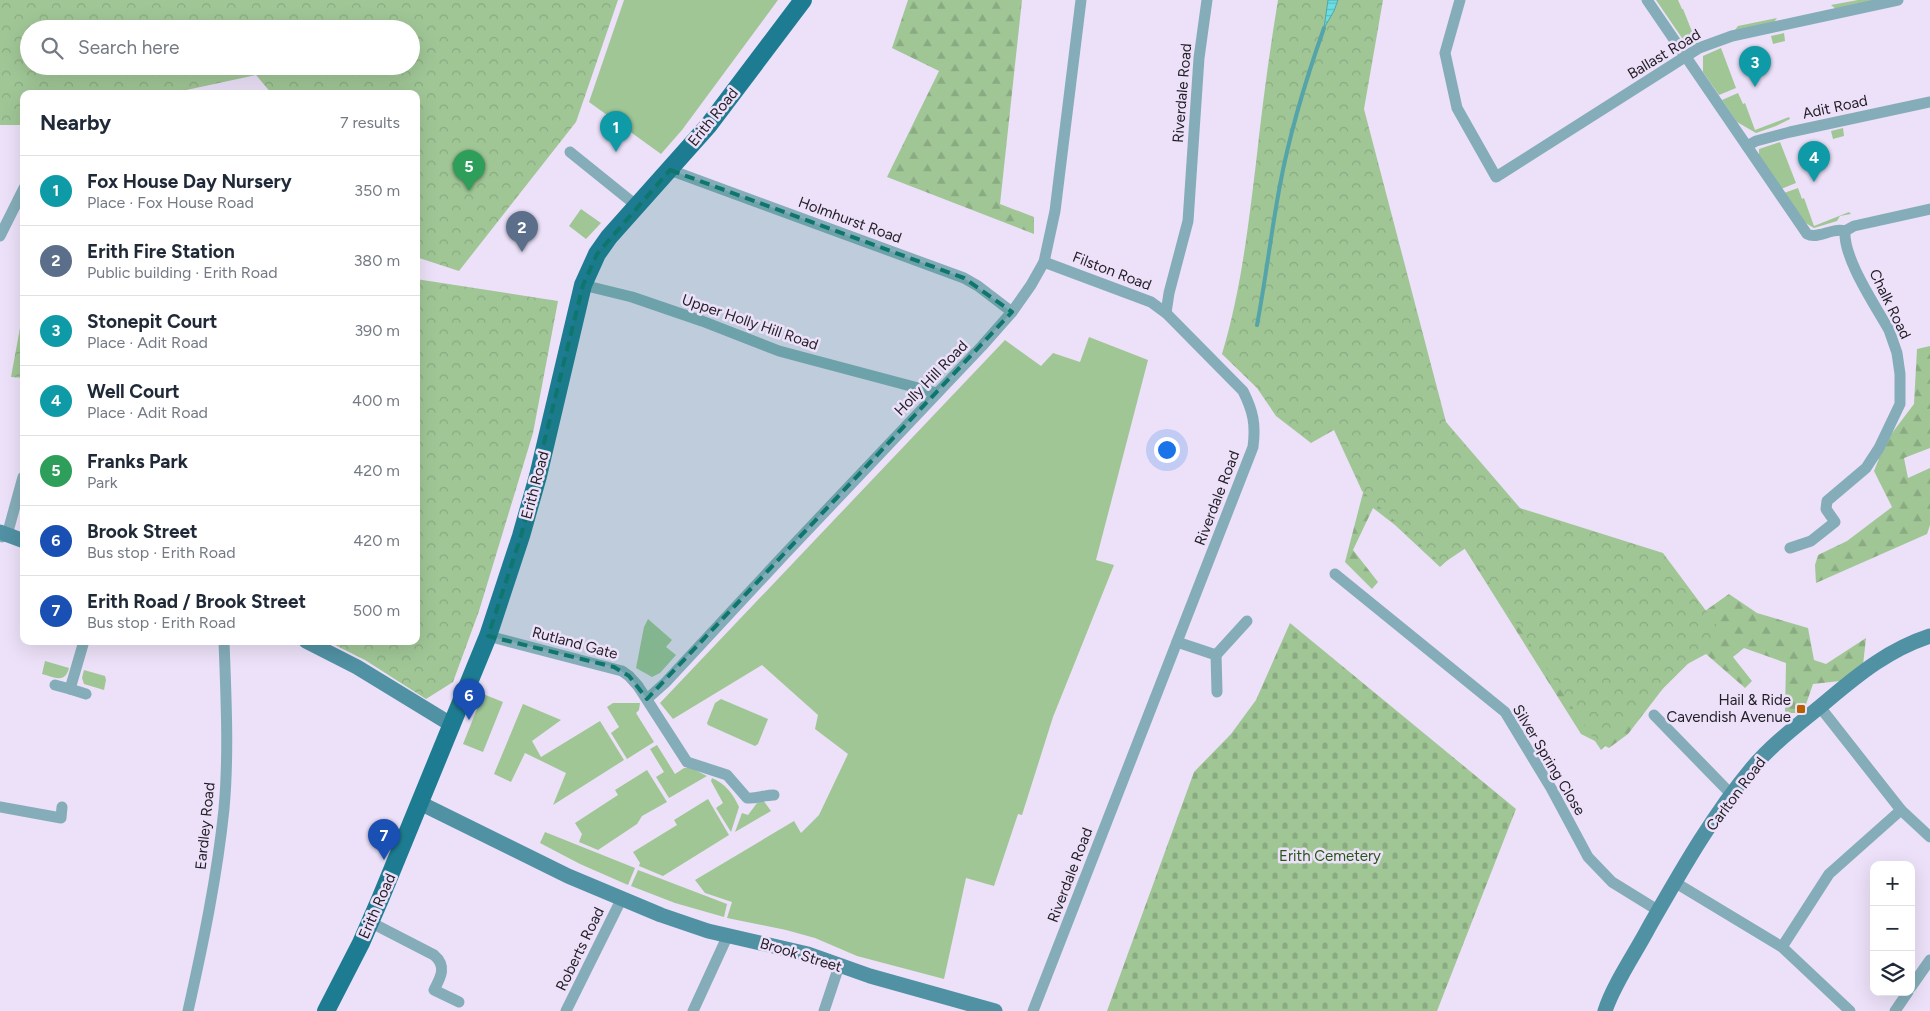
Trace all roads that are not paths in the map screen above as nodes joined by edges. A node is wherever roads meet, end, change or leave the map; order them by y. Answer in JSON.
{"nodes":[{"id":1,"x":803,"y":0,"type":"edge"},
{"id":2,"x":1081,"y":0,"type":"edge"},
{"id":3,"x":1208,"y":0,"type":"edge"},
{"id":4,"x":1460,"y":0,"type":"edge"},
{"id":5,"x":1647,"y":0,"type":"edge"},
{"id":6,"x":1898,"y":0,"type":"edge"},
{"id":7,"x":1687,"y":57,"type":"junction"},
{"id":8,"x":1930,"y":102,"type":"edge"},
{"id":9,"x":1747,"y":146,"type":"junction"},
{"id":10,"x":570,"y":152,"type":"dead end"},
{"id":11,"x":670,"y":170,"type":"junction"},
{"id":12,"x":20,"y":194,"type":"edge"},
{"id":13,"x":637,"y":206,"type":"junction"},
{"id":14,"x":1930,"y":209,"type":"edge"},
{"id":15,"x":4,"y":216,"type":"edge"},
{"id":16,"x":1845,"y":230,"type":"junction"},
{"id":17,"x":0,"y":236,"type":"edge"},
{"id":18,"x":1044,"y":262,"type":"junction"},
{"id":19,"x":583,"y":285,"type":"junction"},
{"id":20,"x":1012,"y":312,"type":"junction"},
{"id":21,"x":1166,"y":313,"type":"junction"},
{"id":22,"x":937,"y":393,"type":"junction"},
{"id":23,"x":20,"y":485,"type":"edge"},
{"id":24,"x":2,"y":535,"type":"edge"},
{"id":25,"x":20,"y":540,"type":"edge"},
{"id":26,"x":1790,"y":548,"type":"dead end"},
{"id":27,"x":1335,"y":574,"type":"dead end"},
{"id":28,"x":1247,"y":620,"type":"dead end"},
{"id":29,"x":488,"y":636,"type":"junction"},
{"id":30,"x":1929,"y":638,"type":"edge"},
{"id":31,"x":1177,"y":642,"type":"junction"},
{"id":32,"x":83,"y":645,"type":"edge"},
{"id":33,"x":224,"y":645,"type":"edge"},
{"id":34,"x":314,"y":645,"type":"edge"},
{"id":35,"x":1216,"y":655,"type":"junction"},
{"id":36,"x":55,"y":685,"type":"dead end"},
{"id":37,"x":70,"y":689,"type":"junction"},
{"id":38,"x":1216,"y":692,"type":"dead end"},
{"id":39,"x":86,"y":694,"type":"dead end"},
{"id":40,"x":646,"y":699,"type":"junction"},
{"id":41,"x":1820,"y":707,"type":"junction"},
{"id":42,"x":1654,"y":715,"type":"dead end"},
{"id":43,"x":452,"y":725,"type":"junction"},
{"id":44,"x":1731,"y":794,"type":"junction"},
{"id":45,"x":774,"y":795,"type":"dead end"},
{"id":46,"x":420,"y":803,"type":"junction"},
{"id":47,"x":0,"y":807,"type":"edge"},
{"id":48,"x":1901,"y":810,"type":"junction"},
{"id":49,"x":61,"y":818,"type":"dead end"},
{"id":50,"x":1930,"y":837,"type":"edge"},
{"id":51,"x":1676,"y":883,"type":"junction"},
{"id":52,"x":621,"y":900,"type":"junction"},
{"id":53,"x":1659,"y":911,"type":"junction"},
{"id":54,"x":370,"y":922,"type":"junction"},
{"id":55,"x":728,"y":935,"type":"junction"},
{"id":56,"x":1782,"y":947,"type":"junction"},
{"id":57,"x":1930,"y":960,"type":"edge"},
{"id":58,"x":839,"y":966,"type":"junction"},
{"id":59,"x":1915,"y":981,"type":"edge"},
{"id":60,"x":1905,"y":996,"type":"edge"},
{"id":61,"x":459,"y":1002,"type":"dead end"},
{"id":62,"x":188,"y":1011,"type":"edge"},
{"id":63,"x":326,"y":1011,"type":"edge"},
{"id":64,"x":566,"y":1011,"type":"edge"},
{"id":65,"x":694,"y":1011,"type":"edge"},
{"id":66,"x":824,"y":1011,"type":"edge"},
{"id":67,"x":995,"y":1011,"type":"edge"},
{"id":68,"x":1034,"y":1011,"type":"edge"},
{"id":69,"x":1606,"y":1011,"type":"edge"},
{"id":70,"x":1850,"y":1011,"type":"edge"},
{"id":71,"x":1895,"y":1011,"type":"edge"}],
"edges":[{"from":1,"to":11,"type":"main road","name":"Erith Road"},
{"from":2,"to":18,"type":"street","name":"Holly Hill Road"},
{"from":3,"to":21,"type":"street","name":"Riverdale Road"},
{"from":4,"to":7,"type":"street","name":"Ballast Road"},
{"from":5,"to":7,"type":"street"},
{"from":6,"to":7,"type":"street","name":"Ballast Road"},
{"from":7,"to":9,"type":"street"},
{"from":8,"to":9,"type":"street","name":"Adit Road"},
{"from":9,"to":16,"type":"street"},
{"from":10,"to":13,"type":"street"},
{"from":11,"to":13,"type":"main road","name":"Erith Road"},
{"from":11,"to":20,"type":"street","name":"Holmhurst Road"},
{"from":12,"to":15,"type":"street"},
{"from":13,"to":19,"type":"main road","name":"Erith Road"},
{"from":14,"to":16,"type":"street"},
{"from":15,"to":17,"type":"street"},
{"from":16,"to":26,"type":"street","name":"Chalk Road"},
{"from":18,"to":20,"type":"street","name":"Holly Hill Road"},
{"from":18,"to":21,"type":"street","name":"Filston Road"},
{"from":19,"to":22,"type":"street","name":"Upper Holly Hill Road"},
{"from":19,"to":29,"type":"main road","name":"Erith Road"},
{"from":20,"to":22,"type":"street","name":"Holly Hill Road"},
{"from":21,"to":31,"type":"street","name":"Riverdale Road"},
{"from":22,"to":40,"type":"street","name":"Holly Hill Road"},
{"from":23,"to":24,"type":"street"},
{"from":24,"to":25,"type":"street"},
{"from":27,"to":53,"type":"street","name":"Silver Spring Close"},
{"from":28,"to":35,"type":"street"},
{"from":29,"to":40,"type":"street","name":"Rutland Gate"},
{"from":29,"to":43,"type":"main road","name":"Erith Road"},
{"from":30,"to":41,"type":"street","name":"Carlton Road"},
{"from":31,"to":35,"type":"street"},
{"from":31,"to":68,"type":"street","name":"Riverdale Road"},
{"from":32,"to":37,"type":"street"},
{"from":33,"to":62,"type":"street","name":"Eardley Road"},
{"from":34,"to":43,"type":"street"},
{"from":35,"to":38,"type":"street"},
{"from":36,"to":37,"type":"street"},
{"from":37,"to":39,"type":"street"},
{"from":40,"to":45,"type":"street","name":"Rutland Gate"},
{"from":41,"to":44,"type":"street","name":"Carlton Road"},
{"from":41,"to":48,"type":"street"},
{"from":42,"to":44,"type":"street"},
{"from":43,"to":46,"type":"main road","name":"Erith Road"},
{"from":44,"to":51,"type":"street","name":"Carlton Road"},
{"from":46,"to":52,"type":"street","name":"Brook Street"},
{"from":46,"to":54,"type":"main road","name":"Erith Road"},
{"from":47,"to":49,"type":"street"},
{"from":48,"to":50,"type":"street"},
{"from":48,"to":56,"type":"street"},
{"from":51,"to":53,"type":"street","name":"Carlton Road"},
{"from":51,"to":56,"type":"street"},
{"from":52,"to":55,"type":"street","name":"Brook Street"},
{"from":52,"to":64,"type":"street","name":"Roberts Road"},
{"from":53,"to":69,"type":"street","name":"Carlton Road"},
{"from":54,"to":61,"type":"street"},
{"from":54,"to":63,"type":"main road","name":"Erith Road"},
{"from":55,"to":58,"type":"street","name":"Brook Street"},
{"from":55,"to":65,"type":"street"},
{"from":56,"to":70,"type":"street"},
{"from":57,"to":59,"type":"street"},
{"from":58,"to":66,"type":"street"},
{"from":58,"to":67,"type":"street","name":"Brook Street"},
{"from":60,"to":71,"type":"street"}]}
